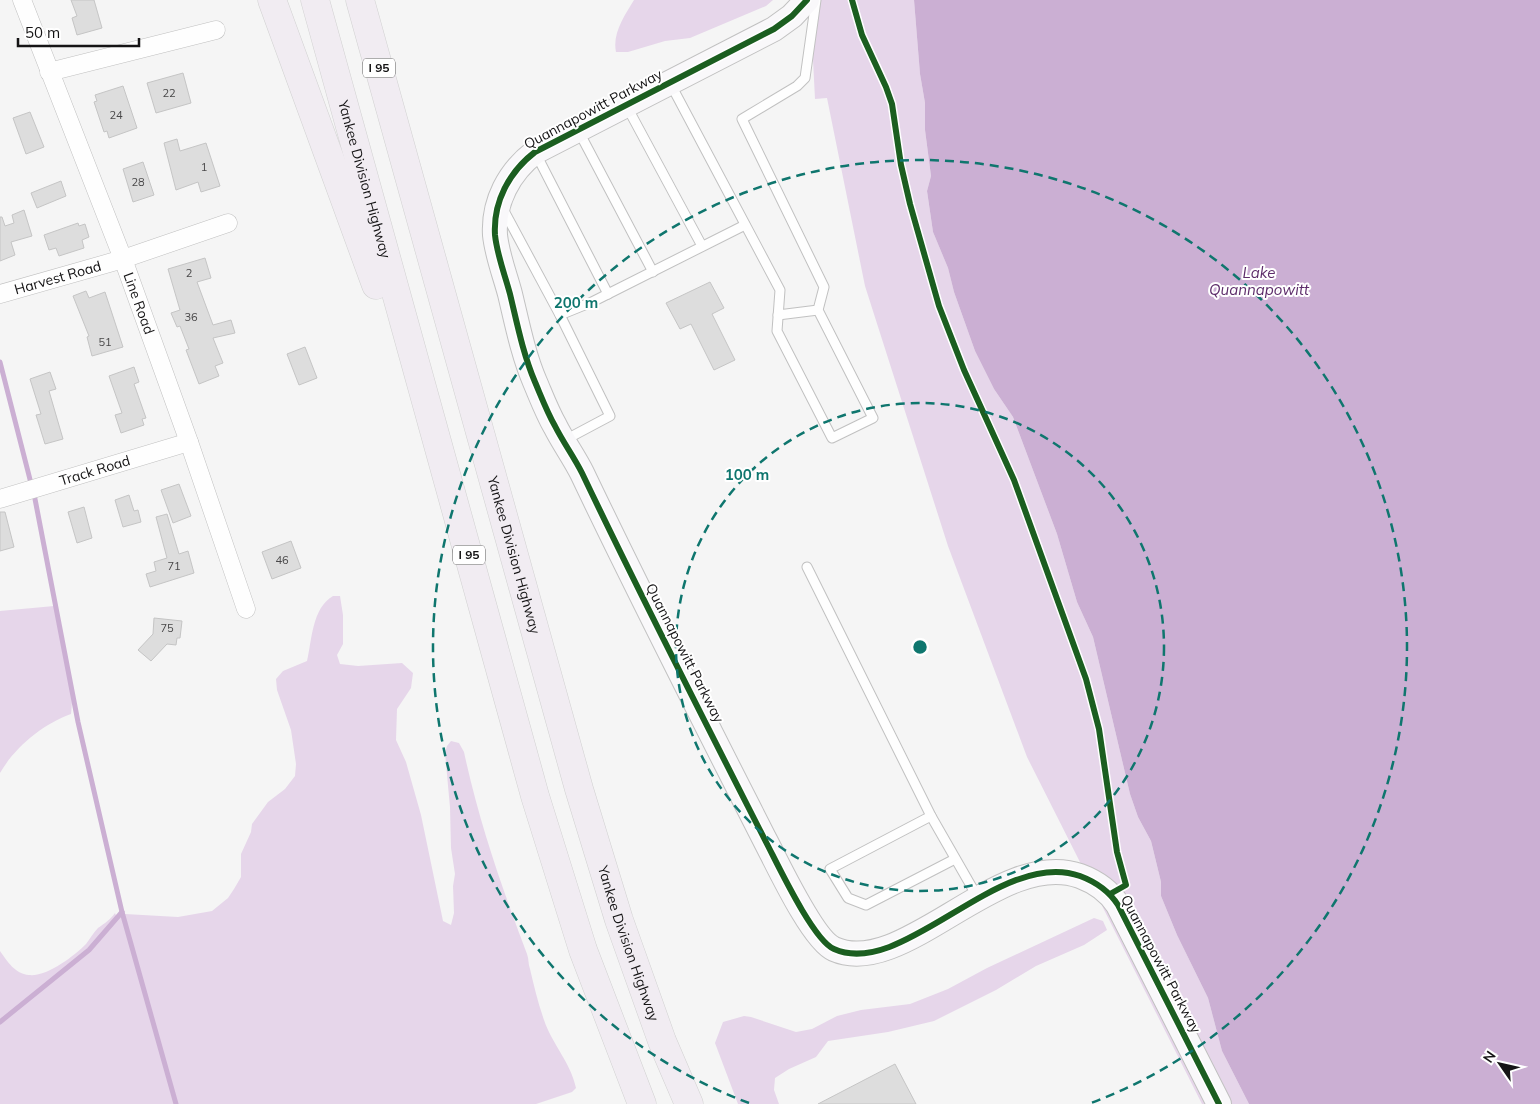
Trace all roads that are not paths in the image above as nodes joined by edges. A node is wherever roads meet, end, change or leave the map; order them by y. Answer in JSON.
{"nodes":[{"id":1,"x":22,"y":0,"type":"edge"},
{"id":2,"x":272,"y":0,"type":"edge"},
{"id":3,"x":315,"y":0,"type":"edge"},
{"id":4,"x":360,"y":0,"type":"edge"},
{"id":5,"x":378,"y":0,"type":"edge"},
{"id":6,"x":807,"y":0,"type":"edge"},
{"id":7,"x":816,"y":0,"type":"edge"},
{"id":8,"x":216,"y":30,"type":"dead end"},
{"id":9,"x":49,"y":72,"type":"junction"},
{"id":10,"x":670,"y":82,"type":"junction"},
{"id":11,"x":626,"y":105,"type":"junction"},
{"id":12,"x":578,"y":129,"type":"junction"},
{"id":13,"x":399,"y":135,"type":"junction"},
{"id":14,"x":535,"y":152,"type":"junction"},
{"id":15,"x":499,"y":201,"type":"junction"},
{"id":16,"x":228,"y":223,"type":"dead end"},
{"id":17,"x":745,"y":225,"type":"junction"},
{"id":18,"x":702,"y":246,"type":"junction"},
{"id":19,"x":123,"y":259,"type":"junction"},
{"id":20,"x":652,"y":272,"type":"junction"},
{"id":21,"x":0,"y":294,"type":"edge"},
{"id":22,"x":608,"y":294,"type":"junction"},
{"id":23,"x":818,"y":310,"type":"junction"},
{"id":24,"x":560,"y":315,"type":"junction"},
{"id":25,"x":778,"y":315,"type":"junction"},
{"id":26,"x":564,"y":441,"type":"junction"},
{"id":27,"x":189,"y":442,"type":"junction"},
{"id":28,"x":445,"y":468,"type":"junction"},
{"id":29,"x":0,"y":499,"type":"edge"},
{"id":30,"x":807,"y":567,"type":"dead end"},
{"id":31,"x":246,"y":609,"type":"dead end"},
{"id":32,"x":931,"y":816,"type":"junction"},
{"id":33,"x":955,"y":859,"type":"junction"},
{"id":34,"x":980,"y":900,"type":"junction"},
{"id":35,"x":642,"y":1104,"type":"edge"},
{"id":36,"x":689,"y":1104,"type":"edge"},
{"id":37,"x":1219,"y":1104,"type":"edge"}],
"edges":[{"from":1,"to":9,"type":"street","name":"Line Road"},
{"from":2,"to":28,"type":"highway"},
{"from":3,"to":28,"type":"highway","name":"Yankee Division Highway","number":"I 95"},
{"from":4,"to":13,"type":"highway","name":"Yankee Division Highway","number":"I 95"},
{"from":5,"to":13,"type":"highway"},
{"from":6,"to":10,"type":"street","name":"Quannapowitt Parkway"},
{"from":7,"to":23,"type":"lane"},
{"from":8,"to":9,"type":"street"},
{"from":9,"to":19,"type":"street","name":"Line Road"},
{"from":10,"to":11,"type":"street","name":"Quannapowitt Parkway"},
{"from":10,"to":17,"type":"lane"},
{"from":11,"to":12,"type":"street","name":"Quannapowitt Parkway"},
{"from":11,"to":18,"type":"lane"},
{"from":12,"to":14,"type":"street","name":"Quannapowitt Parkway"},
{"from":12,"to":20,"type":"lane"},
{"from":13,"to":36,"type":"highway","name":"Yankee Division Highway","number":"I 95"},
{"from":14,"to":15,"type":"street","name":"Quannapowitt Parkway"},
{"from":14,"to":22,"type":"lane"},
{"from":15,"to":24,"type":"lane"},
{"from":15,"to":26,"type":"street","name":"Quannapowitt Parkway"},
{"from":16,"to":19,"type":"street","name":"Harvest Road"},
{"from":17,"to":18,"type":"lane"},
{"from":17,"to":25,"type":"lane"},
{"from":18,"to":20,"type":"lane"},
{"from":19,"to":21,"type":"street","name":"Harvest Road"},
{"from":19,"to":27,"type":"street","name":"Line Road"},
{"from":20,"to":22,"type":"lane"},
{"from":22,"to":24,"type":"lane"},
{"from":23,"to":25,"type":"lane"},
{"from":23,"to":25,"type":"lane"},
{"from":24,"to":26,"type":"lane"},
{"from":26,"to":34,"type":"street","name":"Quannapowitt Parkway"},
{"from":27,"to":29,"type":"street","name":"Track Road"},
{"from":27,"to":31,"type":"street","name":"Line Road"},
{"from":28,"to":35,"type":"highway","name":"Yankee Division Highway","number":"I 95"},
{"from":30,"to":32,"type":"lane"},
{"from":32,"to":33,"type":"lane"},
{"from":32,"to":33,"type":"lane"},
{"from":33,"to":34,"type":"lane"},
{"from":34,"to":37,"type":"street","name":"Quannapowitt Parkway"}]}
